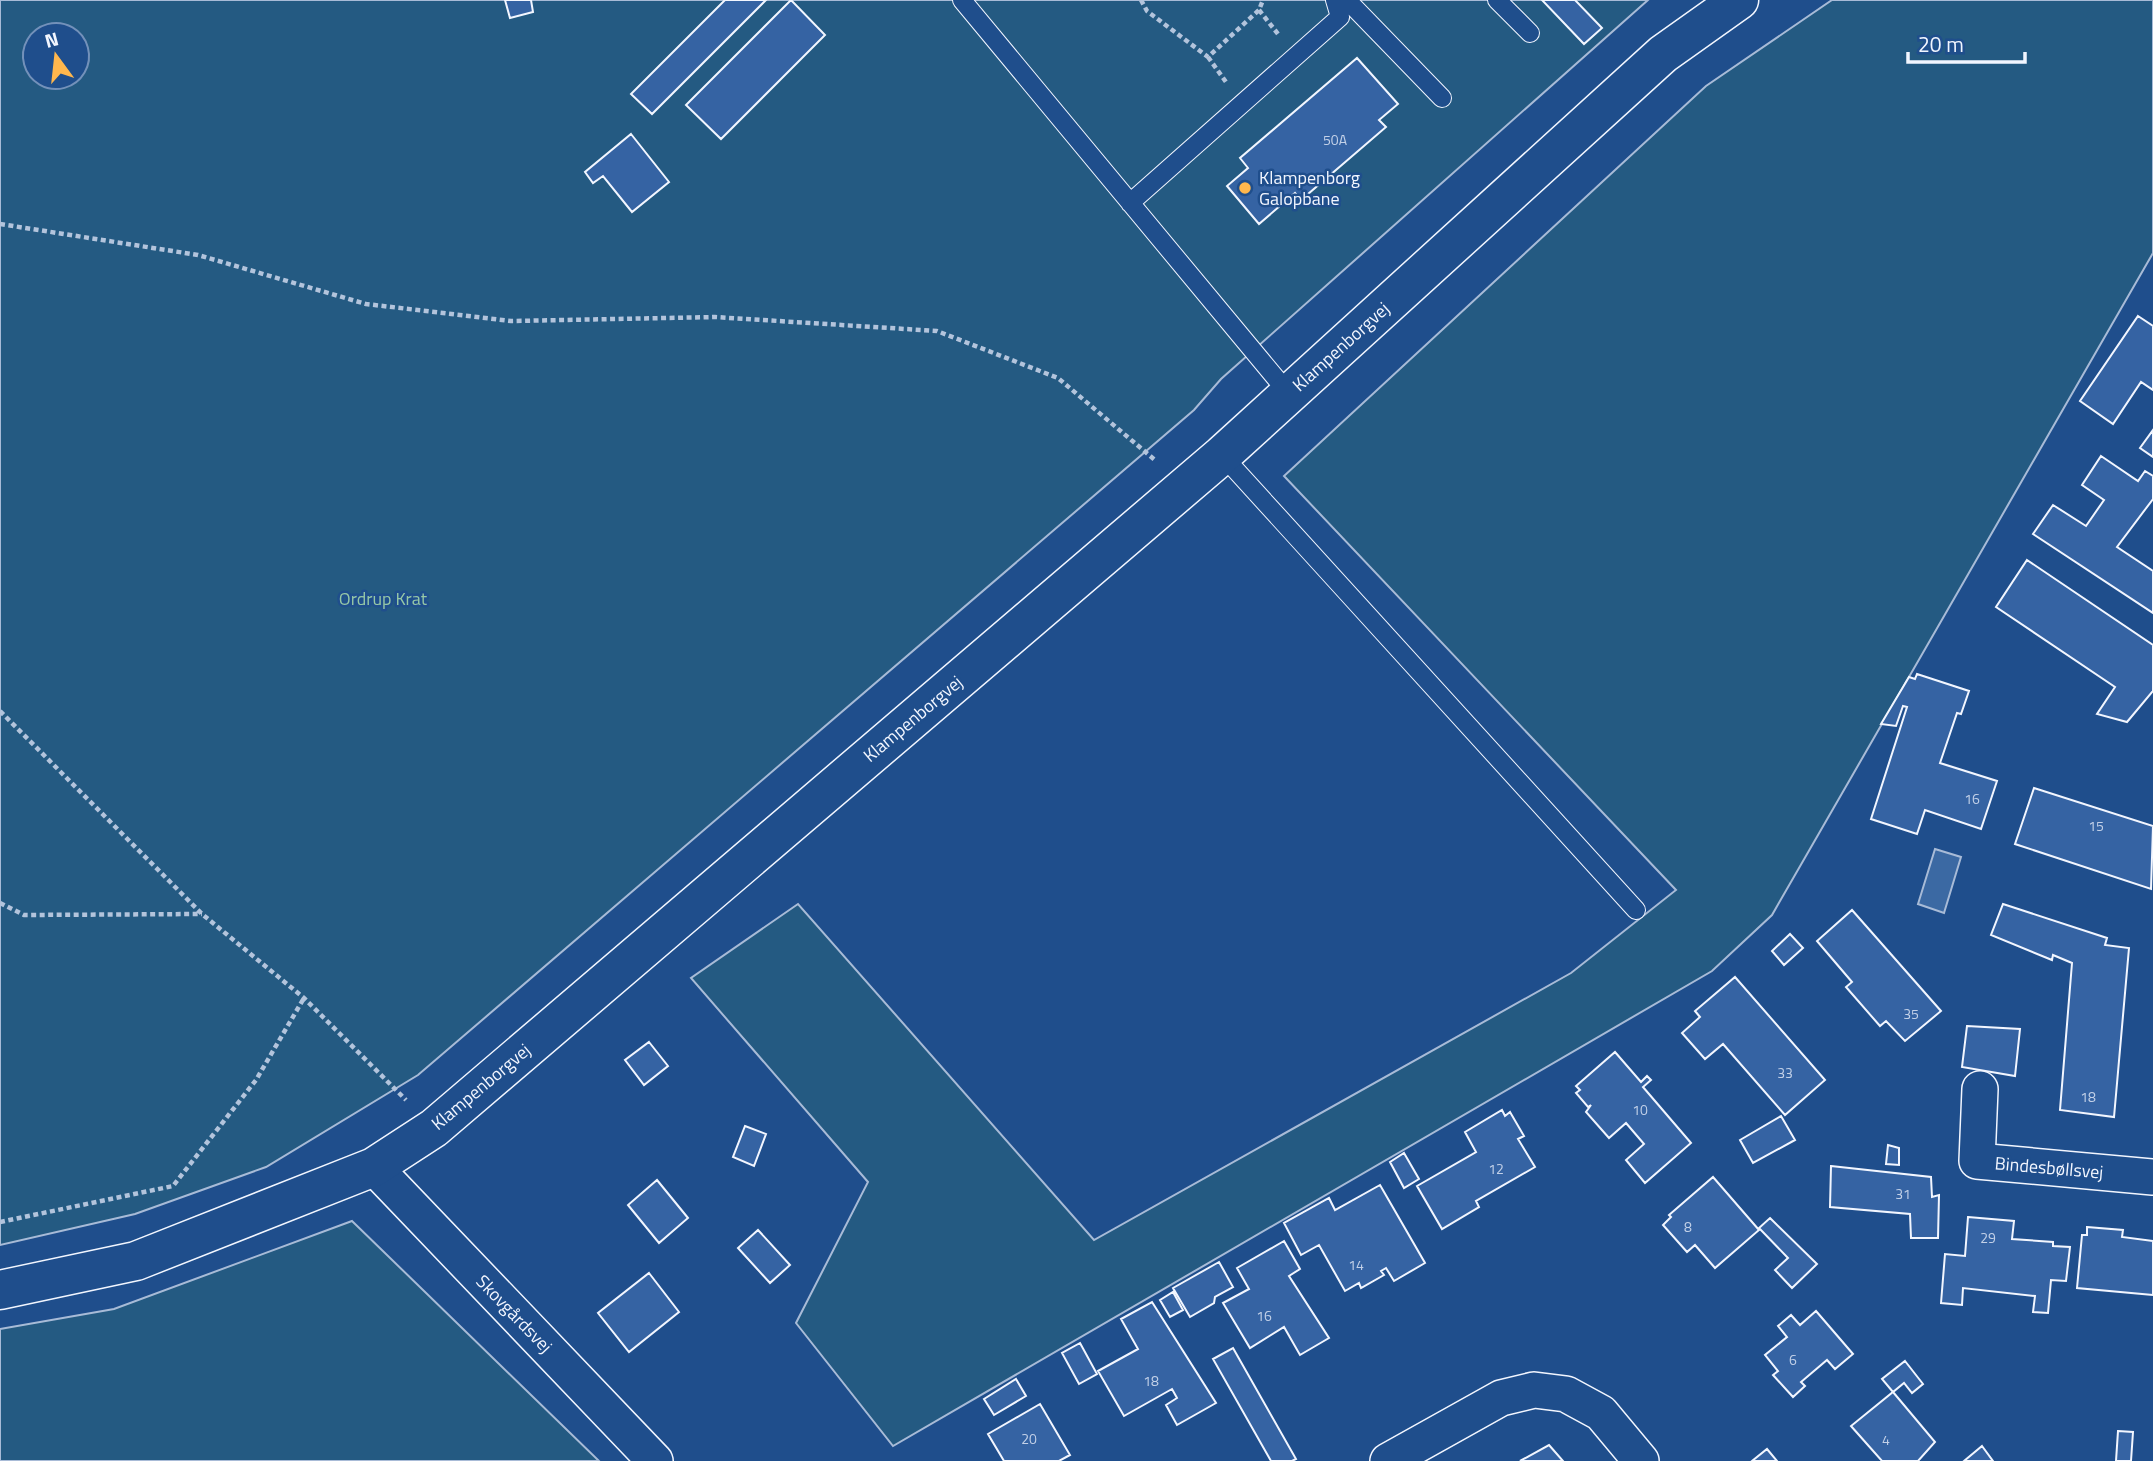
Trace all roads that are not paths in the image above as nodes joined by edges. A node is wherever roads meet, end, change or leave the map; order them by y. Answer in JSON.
{"nodes":[{"id":1,"x":962,"y":0,"type":"edge"},
{"id":2,"x":1335,"y":0,"type":"edge"},
{"id":3,"x":1347,"y":0,"type":"edge"},
{"id":4,"x":1497,"y":0,"type":"edge"},
{"id":5,"x":1739,"y":0,"type":"edge"},
{"id":6,"x":1530,"y":33,"type":"dead end"},
{"id":7,"x":1442,"y":97,"type":"dead end"},
{"id":8,"x":1130,"y":202,"type":"junction"},
{"id":9,"x":1289,"y":394,"type":"junction"},
{"id":10,"x":1222,"y":455,"type":"junction"},
{"id":11,"x":1636,"y":910,"type":"dead end"},
{"id":12,"x":1980,"y":1089,"type":"dead end"},
{"id":13,"x":374,"y":1167,"type":"junction"},
{"id":14,"x":2153,"y":1177,"type":"edge"},
{"id":15,"x":0,"y":1290,"type":"edge"},
{"id":16,"x":655,"y":1461,"type":"edge"},
{"id":17,"x":1388,"y":1461,"type":"edge"},
{"id":18,"x":1641,"y":1461,"type":"edge"}],
"edges":[{"from":1,"to":8,"type":"lane"},
{"from":2,"to":8,"type":"lane"},
{"from":3,"to":7,"type":"lane"},
{"from":4,"to":6,"type":"lane"},
{"from":5,"to":9,"type":"street","name":"Klampenborgvej"},
{"from":8,"to":9,"type":"lane"},
{"from":9,"to":10,"type":"street","name":"Klampenborgvej"},
{"from":10,"to":11,"type":"lane"},
{"from":10,"to":13,"type":"street","name":"Klampenborgvej"},
{"from":12,"to":14,"type":"street","name":"Bindesbøllsvej"},
{"from":13,"to":15,"type":"street","name":"Klampenborgvej"},
{"from":13,"to":16,"type":"street","name":"Skovgårdsvej"},
{"from":17,"to":18,"type":"street"}]}
